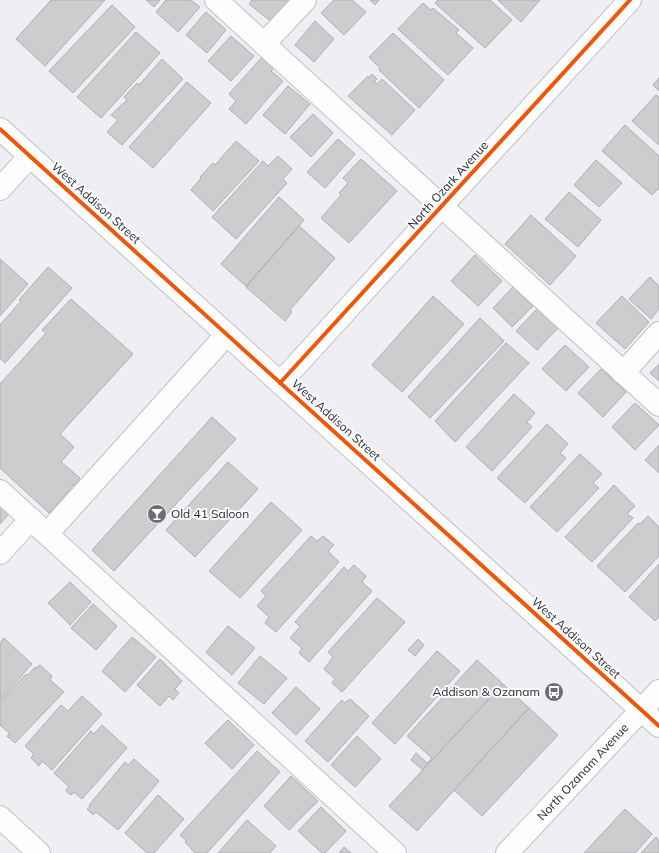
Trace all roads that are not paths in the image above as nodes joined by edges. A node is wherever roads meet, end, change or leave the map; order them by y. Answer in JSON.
{"nodes":[{"id":1,"x":216,"y":0,"type":"edge"},
{"id":2,"x":305,"y":0,"type":"edge"},
{"id":3,"x":630,"y":0,"type":"edge"},
{"id":4,"x":264,"y":44,"type":"junction"},
{"id":5,"x":0,"y":129,"type":"edge"},
{"id":6,"x":30,"y":156,"type":"junction"},
{"id":7,"x":0,"y":189,"type":"edge"},
{"id":8,"x":441,"y":206,"type":"junction"},
{"id":9,"x":659,"y":333,"type":"edge"},
{"id":10,"x":226,"y":334,"type":"junction"},
{"id":11,"x":623,"y":373,"type":"junction"},
{"id":12,"x":280,"y":383,"type":"junction"},
{"id":13,"x":659,"y":405,"type":"edge"},
{"id":14,"x":0,"y":491,"type":"edge"},
{"id":15,"x":30,"y":519,"type":"junction"},
{"id":16,"x":47,"y":534,"type":"junction"},
{"id":17,"x":0,"y":553,"type":"edge"},
{"id":18,"x":659,"y":691,"type":"edge"},
{"id":19,"x":642,"y":710,"type":"junction"},
{"id":20,"x":659,"y":726,"type":"edge"},
{"id":21,"x":0,"y":817,"type":"edge"},
{"id":22,"x":39,"y":853,"type":"edge"},
{"id":23,"x":395,"y":853,"type":"edge"},
{"id":24,"x":507,"y":853,"type":"edge"}],
"edges":[{"from":1,"to":4,"type":"street"},
{"from":2,"to":4,"type":"street"},
{"from":3,"to":8,"type":"street","name":"North Ozark Avenue"},
{"from":4,"to":8,"type":"street"},
{"from":5,"to":6,"type":"street","name":"West Addison Street"},
{"from":6,"to":7,"type":"street"},
{"from":6,"to":10,"type":"street","name":"West Addison Street"},
{"from":8,"to":11,"type":"street"},
{"from":8,"to":12,"type":"street","name":"North Ozark Avenue"},
{"from":9,"to":11,"type":"street"},
{"from":10,"to":12,"type":"street","name":"West Addison Street"},
{"from":10,"to":16,"type":"street"},
{"from":11,"to":13,"type":"street"},
{"from":12,"to":19,"type":"street","name":"West Addison Street"},
{"from":14,"to":15,"type":"street"},
{"from":15,"to":16,"type":"street"},
{"from":15,"to":17,"type":"street"},
{"from":16,"to":23,"type":"street"},
{"from":18,"to":19,"type":"street","name":"North Ozanam Avenue"},
{"from":19,"to":20,"type":"street","name":"West Addison Street"},
{"from":19,"to":24,"type":"street","name":"North Ozanam Avenue"},
{"from":21,"to":22,"type":"street"}]}
